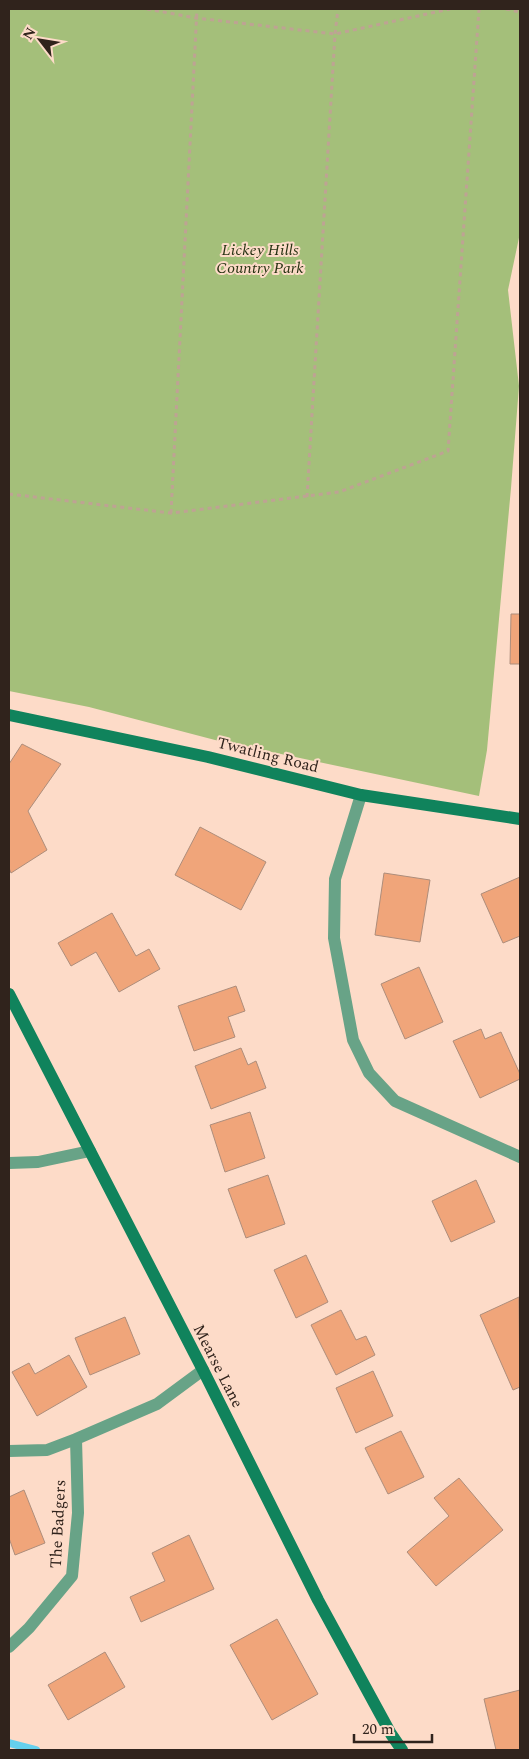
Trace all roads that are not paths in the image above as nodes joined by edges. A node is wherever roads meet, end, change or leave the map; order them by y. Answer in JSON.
{"nodes":[{"id":1,"x":9,"y":714,"type":"edge"},
{"id":2,"x":361,"y":796,"type":"junction"},
{"id":3,"x":520,"y":819,"type":"edge"},
{"id":4,"x":9,"y":994,"type":"edge"},
{"id":5,"x":90,"y":1151,"type":"junction"},
{"id":6,"x":520,"y":1158,"type":"edge"},
{"id":7,"x":9,"y":1163,"type":"edge"},
{"id":8,"x":203,"y":1370,"type":"junction"},
{"id":9,"x":76,"y":1439,"type":"junction"},
{"id":10,"x":9,"y":1451,"type":"edge"},
{"id":11,"x":9,"y":1648,"type":"edge"},
{"id":12,"x":402,"y":1750,"type":"edge"}],
"edges":[{"from":1,"to":2,"type":"street","name":"Twatling Road"},
{"from":2,"to":3,"type":"street","name":"Twatling Road"},
{"from":2,"to":6,"type":"street"},
{"from":4,"to":5,"type":"street","name":"Mearse Lane"},
{"from":5,"to":7,"type":"street"},
{"from":5,"to":8,"type":"street","name":"Mearse Lane"},
{"from":8,"to":9,"type":"street"},
{"from":8,"to":12,"type":"street","name":"Mearse Lane"},
{"from":9,"to":10,"type":"street"},
{"from":9,"to":11,"type":"street","name":"The Badgers"}]}
